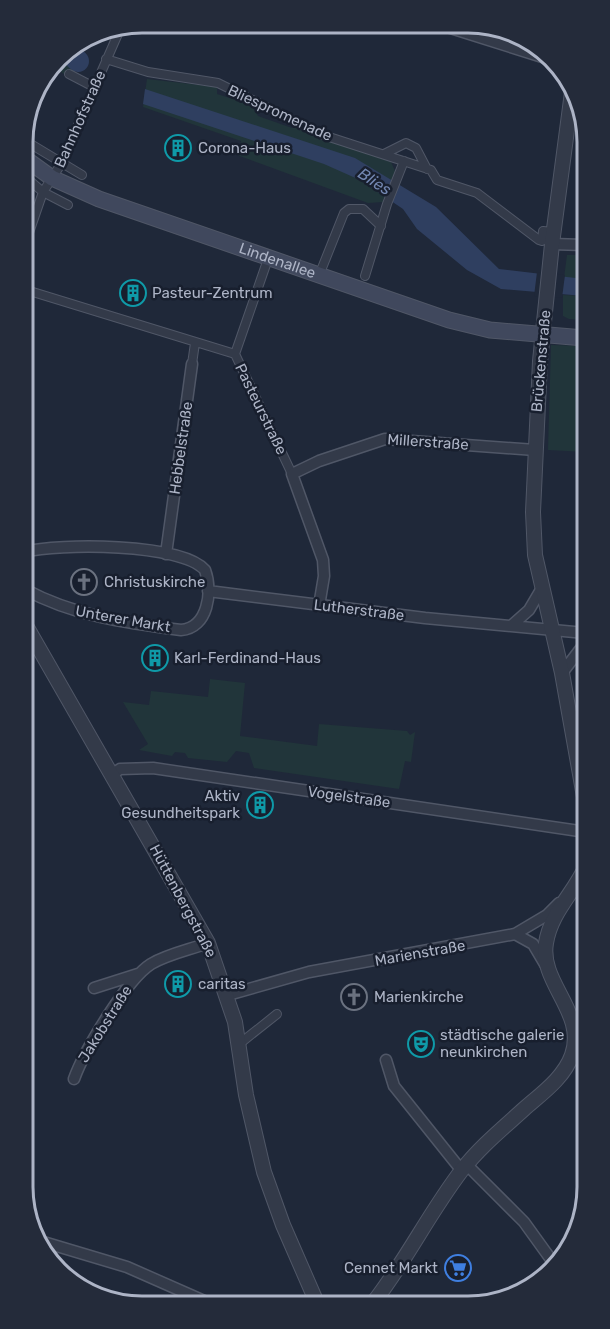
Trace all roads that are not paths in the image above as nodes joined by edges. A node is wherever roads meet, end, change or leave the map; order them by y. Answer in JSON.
{"nodes":[{"id":1,"x":469,"y":33,"type":"edge"},
{"id":2,"x":117,"y":36,"type":"edge"},
{"id":3,"x":532,"y":54,"type":"edge"},
{"id":4,"x":106,"y":59,"type":"junction"},
{"id":5,"x":69,"y":74,"type":"dead end"},
{"id":6,"x":94,"y":87,"type":"junction"},
{"id":7,"x":571,"y":107,"type":"edge"},
{"id":8,"x":33,"y":146,"type":"edge"},
{"id":9,"x":384,"y":154,"type":"junction"},
{"id":10,"x":404,"y":161,"type":"junction"},
{"id":11,"x":33,"y":164,"type":"edge"},
{"id":12,"x":61,"y":164,"type":"junction"},
{"id":13,"x":425,"y":170,"type":"junction"},
{"id":14,"x":82,"y":175,"type":"dead end"},
{"id":15,"x":52,"y":178,"type":"junction"},
{"id":16,"x":33,"y":184,"type":"edge"},
{"id":17,"x":43,"y":192,"type":"junction"},
{"id":18,"x":68,"y":205,"type":"dead end"},
{"id":19,"x":33,"y":221,"type":"edge"},
{"id":20,"x":381,"y":226,"type":"junction"},
{"id":21,"x":552,"y":243,"type":"junction"},
{"id":22,"x":577,"y":245,"type":"edge"},
{"id":23,"x":269,"y":256,"type":"junction"},
{"id":24,"x":320,"y":273,"type":"junction"},
{"id":25,"x":365,"y":276,"type":"dead end"},
{"id":26,"x":33,"y":292,"type":"edge"},
{"id":27,"x":543,"y":336,"type":"junction"},
{"id":28,"x":577,"y":338,"type":"edge"},
{"id":29,"x":195,"y":343,"type":"junction"},
{"id":30,"x":235,"y":354,"type":"junction"},
{"id":31,"x":192,"y":364,"type":"joint"},
{"id":32,"x":535,"y":450,"type":"junction"},
{"id":33,"x":292,"y":474,"type":"junction"},
{"id":34,"x":33,"y":551,"type":"edge"},
{"id":35,"x":166,"y":554,"type":"junction"},
{"id":36,"x":542,"y":588,"type":"junction"},
{"id":37,"x":208,"y":591,"type":"junction"},
{"id":38,"x":33,"y":594,"type":"edge"},
{"id":39,"x":320,"y":606,"type":"junction"},
{"id":40,"x":511,"y":626,"type":"junction"},
{"id":41,"x":552,"y":630,"type":"junction"},
{"id":42,"x":577,"y":632,"type":"edge"},
{"id":43,"x":33,"y":638,"type":"edge"},
{"id":44,"x":577,"y":653,"type":"edge"},
{"id":45,"x":562,"y":673,"type":"junction"},
{"id":46,"x":577,"y":748,"type":"edge"},
{"id":47,"x":113,"y":774,"type":"junction"},
{"id":48,"x":577,"y":831,"type":"edge"},
{"id":49,"x":577,"y":879,"type":"edge"},
{"id":50,"x":567,"y":894,"type":"junction"},
{"id":51,"x":515,"y":934,"type":"junction"},
{"id":52,"x":208,"y":943,"type":"junction"},
{"id":53,"x":549,"y":971,"type":"junction"},
{"id":54,"x":141,"y":972,"type":"junction"},
{"id":55,"x":94,"y":988,"type":"dead end"},
{"id":56,"x":228,"y":995,"type":"junction"},
{"id":57,"x":277,"y":1014,"type":"dead end"},
{"id":58,"x":577,"y":1032,"type":"edge"},
{"id":59,"x":243,"y":1041,"type":"dead end"},
{"id":60,"x":577,"y":1049,"type":"edge"},
{"id":61,"x":386,"y":1060,"type":"dead end"},
{"id":62,"x":74,"y":1079,"type":"dead end"},
{"id":63,"x":464,"y":1168,"type":"junction"},
{"id":64,"x":48,"y":1242,"type":"edge"},
{"id":65,"x":550,"y":1258,"type":"edge"},
{"id":66,"x":193,"y":1296,"type":"edge"},
{"id":67,"x":314,"y":1296,"type":"edge"},
{"id":68,"x":378,"y":1296,"type":"edge"}],
"edges":[{"from":1,"to":3,"type":"street"},
{"from":2,"to":4,"type":"street","name":"Bahnhofstraße"},
{"from":4,"to":6,"type":"street","name":"Bahnhofstraße"},
{"from":4,"to":9,"type":"street","name":"Bliespromenade"},
{"from":5,"to":6,"type":"street"},
{"from":6,"to":12,"type":"street","name":"Bahnhofstraße"},
{"from":7,"to":21,"type":"street","name":"Brückenstraße"},
{"from":8,"to":12,"type":"street"},
{"from":9,"to":10,"type":"street","name":"Bliespromenade"},
{"from":9,"to":13,"type":"street","name":"Bliespromenade"},
{"from":10,"to":13,"type":"street","name":"Bliespromenade"},
{"from":10,"to":20,"type":"street"},
{"from":11,"to":15,"type":"main road","name":"Lindenallee"},
{"from":12,"to":14,"type":"street"},
{"from":12,"to":15,"type":"street","name":"Bahnhofstraße"},
{"from":13,"to":21,"type":"street","name":"Bliespromenade"},
{"from":15,"to":17,"type":"street","name":"Bahnhofstraße"},
{"from":15,"to":23,"type":"main road","name":"Lindenallee"},
{"from":16,"to":17,"type":"street"},
{"from":17,"to":18,"type":"street"},
{"from":17,"to":19,"type":"street","name":"Bahnhofstraße"},
{"from":20,"to":24,"type":"street"},
{"from":20,"to":25,"type":"street"},
{"from":21,"to":22,"type":"street"},
{"from":21,"to":27,"type":"street","name":"Brückenstraße"},
{"from":23,"to":24,"type":"main road","name":"Lindenallee"},
{"from":23,"to":30,"type":"street"},
{"from":24,"to":27,"type":"main road","name":"Lindenallee"},
{"from":26,"to":29,"type":"street","name":"Pasteurstraße"},
{"from":27,"to":28,"type":"main road","name":"Lindenallee"},
{"from":27,"to":32,"type":"street","name":"Brückenstraße"},
{"from":29,"to":30,"type":"street","name":"Pasteurstraße"},
{"from":29,"to":31,"type":"street","name":"Hebbelstraße"},
{"from":30,"to":33,"type":"street","name":"Pasteurstraße"},
{"from":31,"to":35,"type":"street","name":"Hebbelstraße"},
{"from":32,"to":33,"type":"street","name":"Millerstraße"},
{"from":32,"to":36,"type":"street","name":"Brückenstraße"},
{"from":33,"to":39,"type":"street","name":"Pasteurstraße"},
{"from":34,"to":35,"type":"street"},
{"from":35,"to":37,"type":"street"},
{"from":36,"to":40,"type":"street"},
{"from":36,"to":41,"type":"street","name":"Brückenstraße"},
{"from":37,"to":38,"type":"street","name":"Unterer Markt"},
{"from":37,"to":39,"type":"street","name":"Lutherstraße"},
{"from":39,"to":40,"type":"street","name":"Lutherstraße"},
{"from":40,"to":41,"type":"street","name":"Lutherstraße"},
{"from":41,"to":42,"type":"street","name":"Lutherstraße"},
{"from":41,"to":45,"type":"street"},
{"from":43,"to":47,"type":"street","name":"Hüttenbergstraße"},
{"from":44,"to":45,"type":"street"},
{"from":45,"to":46,"type":"street"},
{"from":47,"to":48,"type":"street","name":"Vogelstraße"},
{"from":47,"to":52,"type":"street","name":"Hüttenbergstraße"},
{"from":49,"to":50,"type":"street","name":"Marienstraße"},
{"from":50,"to":51,"type":"street","name":"Marienstraße"},
{"from":50,"to":53,"type":"street"},
{"from":51,"to":53,"type":"street"},
{"from":51,"to":56,"type":"street","name":"Marienstraße"},
{"from":52,"to":54,"type":"street","name":"Jakobstraße"},
{"from":52,"to":56,"type":"street","name":"Hüttenbergstraße"},
{"from":53,"to":58,"type":"street"},
{"from":54,"to":55,"type":"street","name":"Jakobstraße"},
{"from":54,"to":62,"type":"street","name":"Jakobstraße"},
{"from":56,"to":67,"type":"street","name":"Hüttenbergstraße"},
{"from":57,"to":59,"type":"street"},
{"from":60,"to":63,"type":"street"},
{"from":61,"to":63,"type":"street"},
{"from":63,"to":65,"type":"street"},
{"from":63,"to":68,"type":"street"},
{"from":64,"to":66,"type":"street"}]}
